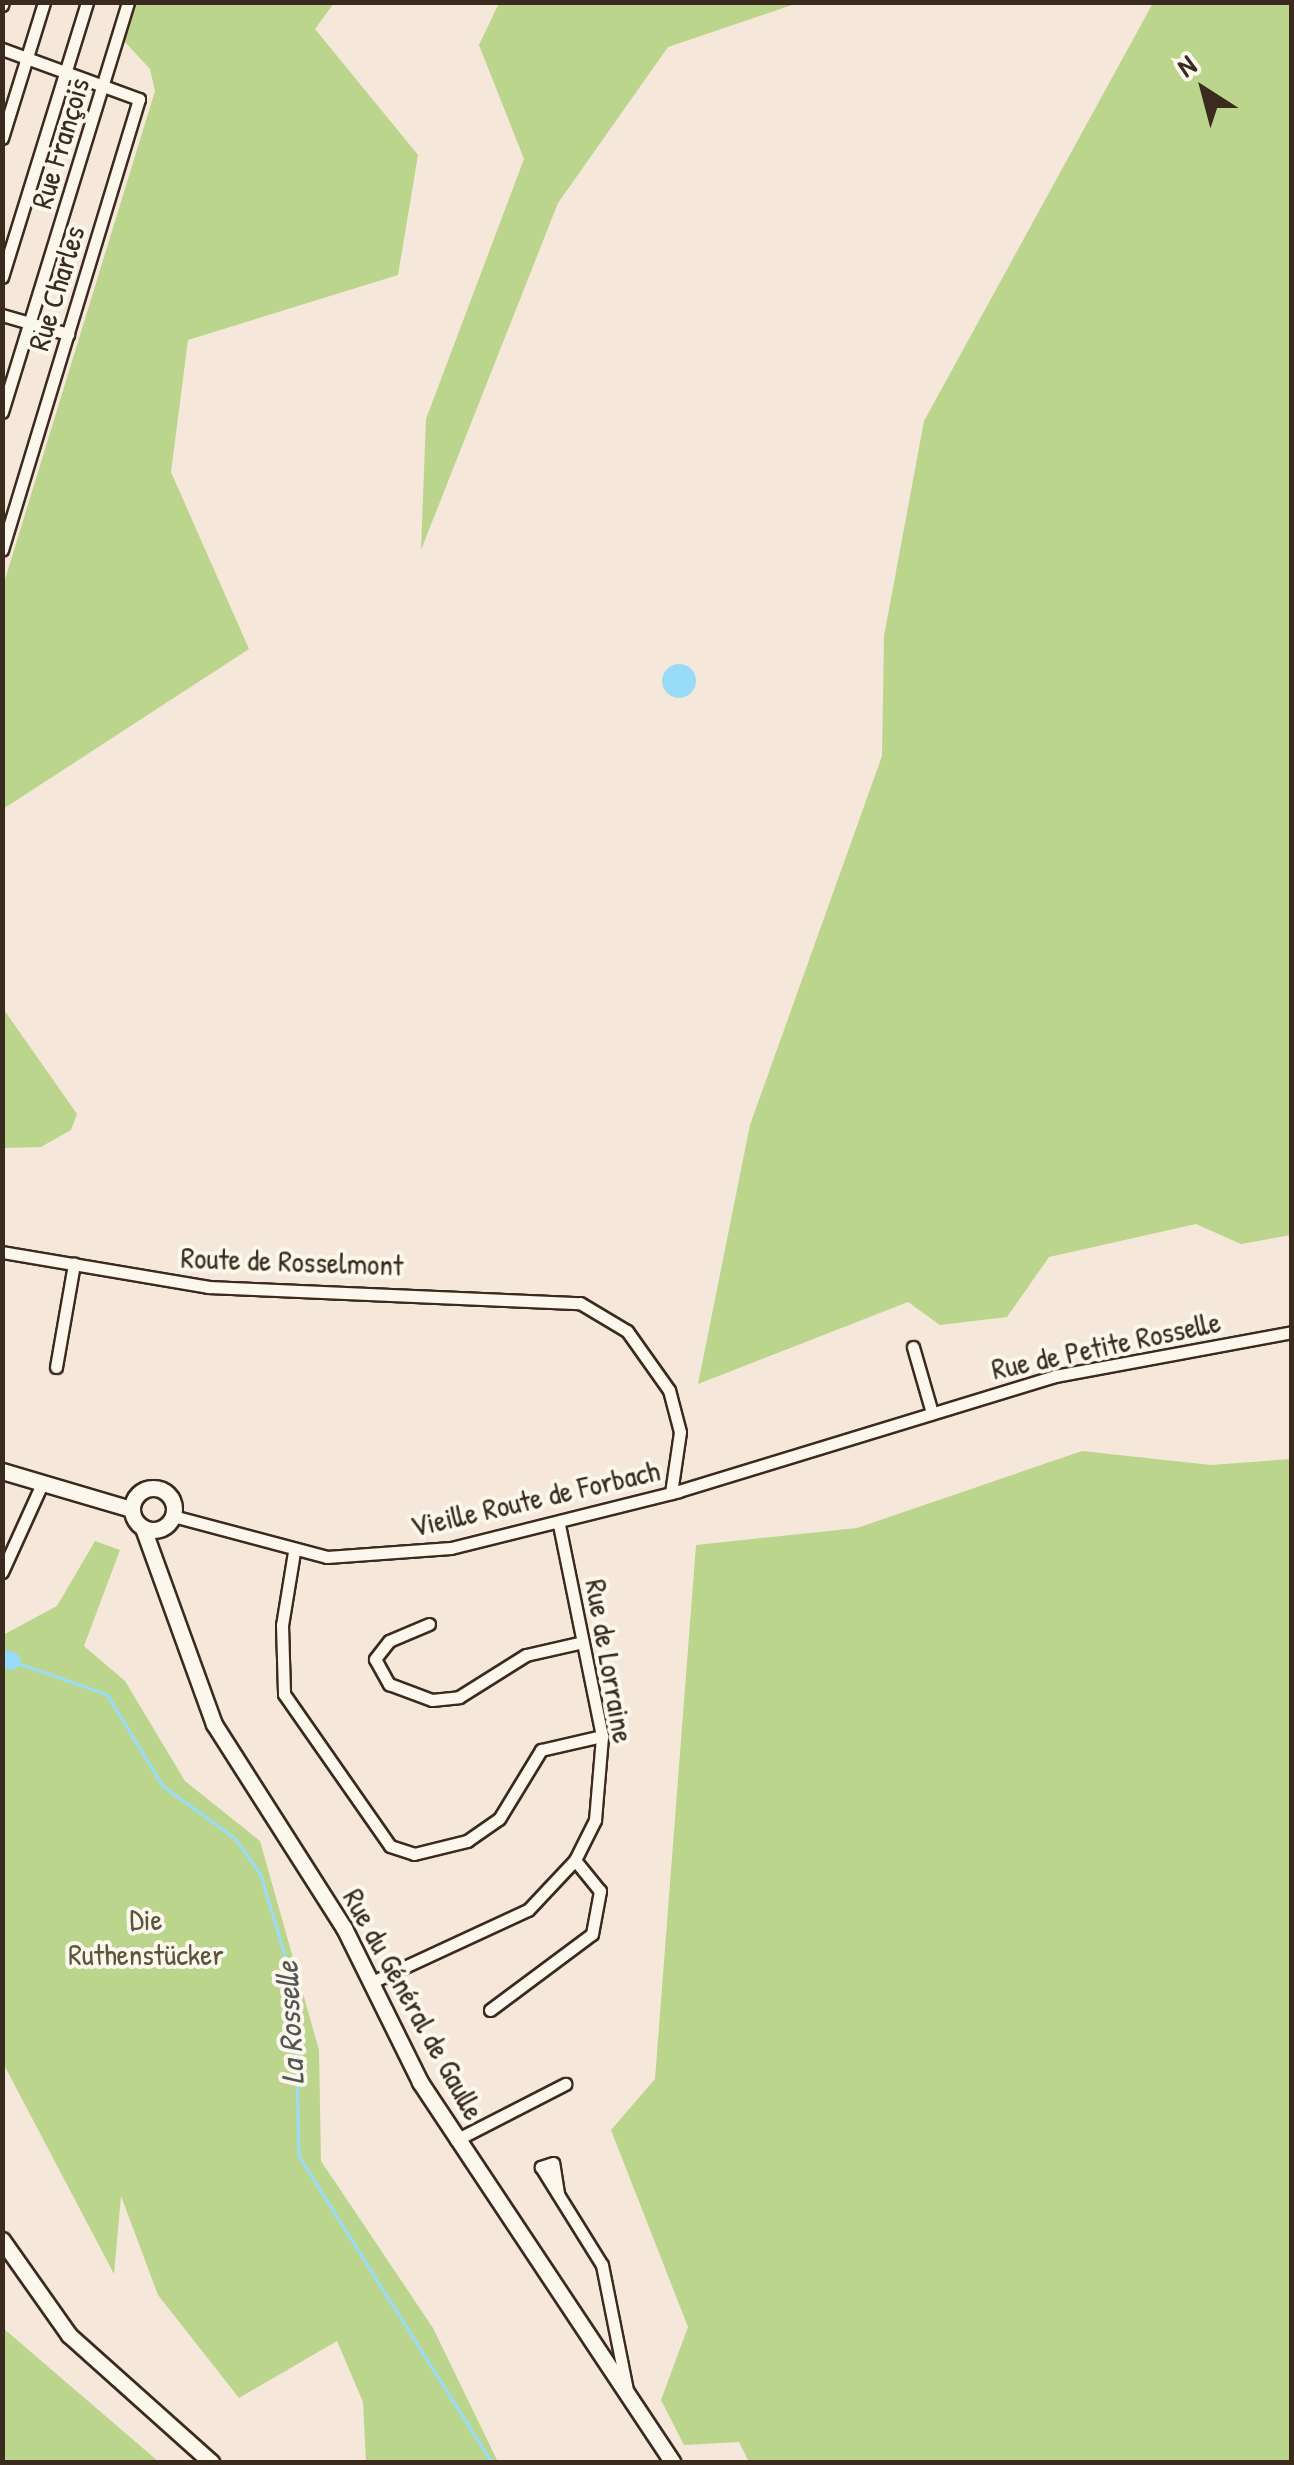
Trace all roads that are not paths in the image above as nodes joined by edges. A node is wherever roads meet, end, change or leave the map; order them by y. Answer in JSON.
{"nodes":[{"id":1,"x":44,"y":2,"type":"edge"},
{"id":2,"x":87,"y":2,"type":"edge"},
{"id":3,"x":128,"y":2,"type":"edge"},
{"id":4,"x":2,"y":48,"type":"edge"},
{"id":5,"x":28,"y":56,"type":"junction"},
{"id":6,"x":67,"y":68,"type":"junction"},
{"id":7,"x":105,"y":80,"type":"junction"},
{"id":8,"x":2,"y":138,"type":"edge"},
{"id":9,"x":2,"y":277,"type":"edge"},
{"id":10,"x":2,"y":315,"type":"edge"},
{"id":11,"x":30,"y":323,"type":"junction"},
{"id":12,"x":68,"y":334,"type":"junction"},
{"id":13,"x":2,"y":412,"type":"edge"},
{"id":14,"x":2,"y":550,"type":"edge"},
{"id":15,"x":2,"y":1252,"type":"edge"},
{"id":16,"x":74,"y":1264,"type":"junction"},
{"id":17,"x":1292,"y":1332,"type":"edge"},
{"id":18,"x":913,"y":1347,"type":"dead end"},
{"id":19,"x":56,"y":1367,"type":"dead end"},
{"id":20,"x":932,"y":1413,"type":"junction"},
{"id":21,"x":2,"y":1471,"type":"edge"},
{"id":22,"x":733,"y":1476,"type":"joint"},
{"id":23,"x":42,"y":1486,"type":"junction"},
{"id":24,"x":670,"y":1494,"type":"junction"},
{"id":25,"x":131,"y":1508,"type":"junction"},
{"id":26,"x":167,"y":1522,"type":"junction"},
{"id":27,"x":559,"y":1524,"type":"junction"},
{"id":28,"x":143,"y":1528,"type":"junction"},
{"id":29,"x":156,"y":1548,"type":"junction"},
{"id":30,"x":294,"y":1552,"type":"junction"},
{"id":31,"x":2,"y":1572,"type":"edge"},
{"id":32,"x":429,"y":1624,"type":"dead end"},
{"id":33,"x":583,"y":1642,"type":"junction"},
{"id":34,"x":602,"y":1736,"type":"junction"},
{"id":35,"x":575,"y":1860,"type":"junction"},
{"id":36,"x":372,"y":1982,"type":"junction"},
{"id":37,"x":490,"y":2010,"type":"dead end"},
{"id":38,"x":565,"y":2084,"type":"dead end"},
{"id":39,"x":456,"y":2140,"type":"junction"},
{"id":40,"x":558,"y":2192,"type":"dead end"},
{"id":41,"x":2,"y":2240,"type":"edge"},
{"id":42,"x":624,"y":2399,"type":"junction"},
{"id":43,"x":212,"y":2462,"type":"edge"},
{"id":44,"x":672,"y":2462,"type":"edge"}],
"edges":[{"from":1,"to":5,"type":"street"},
{"from":2,"to":6,"type":"street"},
{"from":3,"to":7,"type":"street","name":"Rue François"},
{"from":4,"to":5,"type":"street"},
{"from":5,"to":6,"type":"street"},
{"from":5,"to":8,"type":"street"},
{"from":6,"to":7,"type":"street"},
{"from":6,"to":9,"type":"street"},
{"from":7,"to":11,"type":"street","name":"Rue François"},
{"from":7,"to":12,"type":"street","name":"Rue Charles"},
{"from":10,"to":11,"type":"street"},
{"from":11,"to":12,"type":"street"},
{"from":11,"to":13,"type":"street","name":"Rue François"},
{"from":12,"to":14,"type":"street","name":"Rue Charles"},
{"from":15,"to":16,"type":"street","name":"Route de Rosselmont"},
{"from":16,"to":19,"type":"street"},
{"from":16,"to":24,"type":"street","name":"Route de Rosselmont"},
{"from":17,"to":20,"type":"street","name":"Rue de Petite Rosselle"},
{"from":18,"to":20,"type":"street"},
{"from":20,"to":22,"type":"street","name":"Rue de Petite Rosselle"},
{"from":21,"to":23,"type":"main road"},
{"from":22,"to":24,"type":"street","name":"Vieille Route de Forbach"},
{"from":23,"to":25,"type":"main road"},
{"from":23,"to":31,"type":"street"},
{"from":24,"to":27,"type":"street","name":"Vieille Route de Forbach"},
{"from":25,"to":26,"type":"main road"},
{"from":25,"to":28,"type":"main road","name":"Rue du Général de Gaulle"},
{"from":26,"to":28,"type":"main road"},
{"from":26,"to":29,"type":"main road"},
{"from":26,"to":30,"type":"street","name":"Vieille Route de Forbach"},
{"from":27,"to":30,"type":"street","name":"Vieille Route de Forbach"},
{"from":27,"to":33,"type":"street","name":"Rue de Lorraine"},
{"from":28,"to":29,"type":"main road","name":"Rue du Général de Gaulle"},
{"from":29,"to":36,"type":"main road","name":"Rue du Général de Gaulle"},
{"from":30,"to":34,"type":"street"},
{"from":32,"to":33,"type":"street"},
{"from":33,"to":34,"type":"street","name":"Rue de Lorraine"},
{"from":34,"to":35,"type":"street","name":"Rue de Lorraine"},
{"from":35,"to":36,"type":"street","name":"Rue de Lorraine"},
{"from":35,"to":37,"type":"street"},
{"from":36,"to":39,"type":"main road","name":"Rue du Général de Gaulle"},
{"from":38,"to":39,"type":"street"},
{"from":39,"to":42,"type":"main road","name":"Rue du Général de Gaulle"},
{"from":40,"to":42,"type":"street"},
{"from":41,"to":43,"type":"main road"},
{"from":42,"to":44,"type":"main road","name":"Rue du Général de Gaulle"}]}
